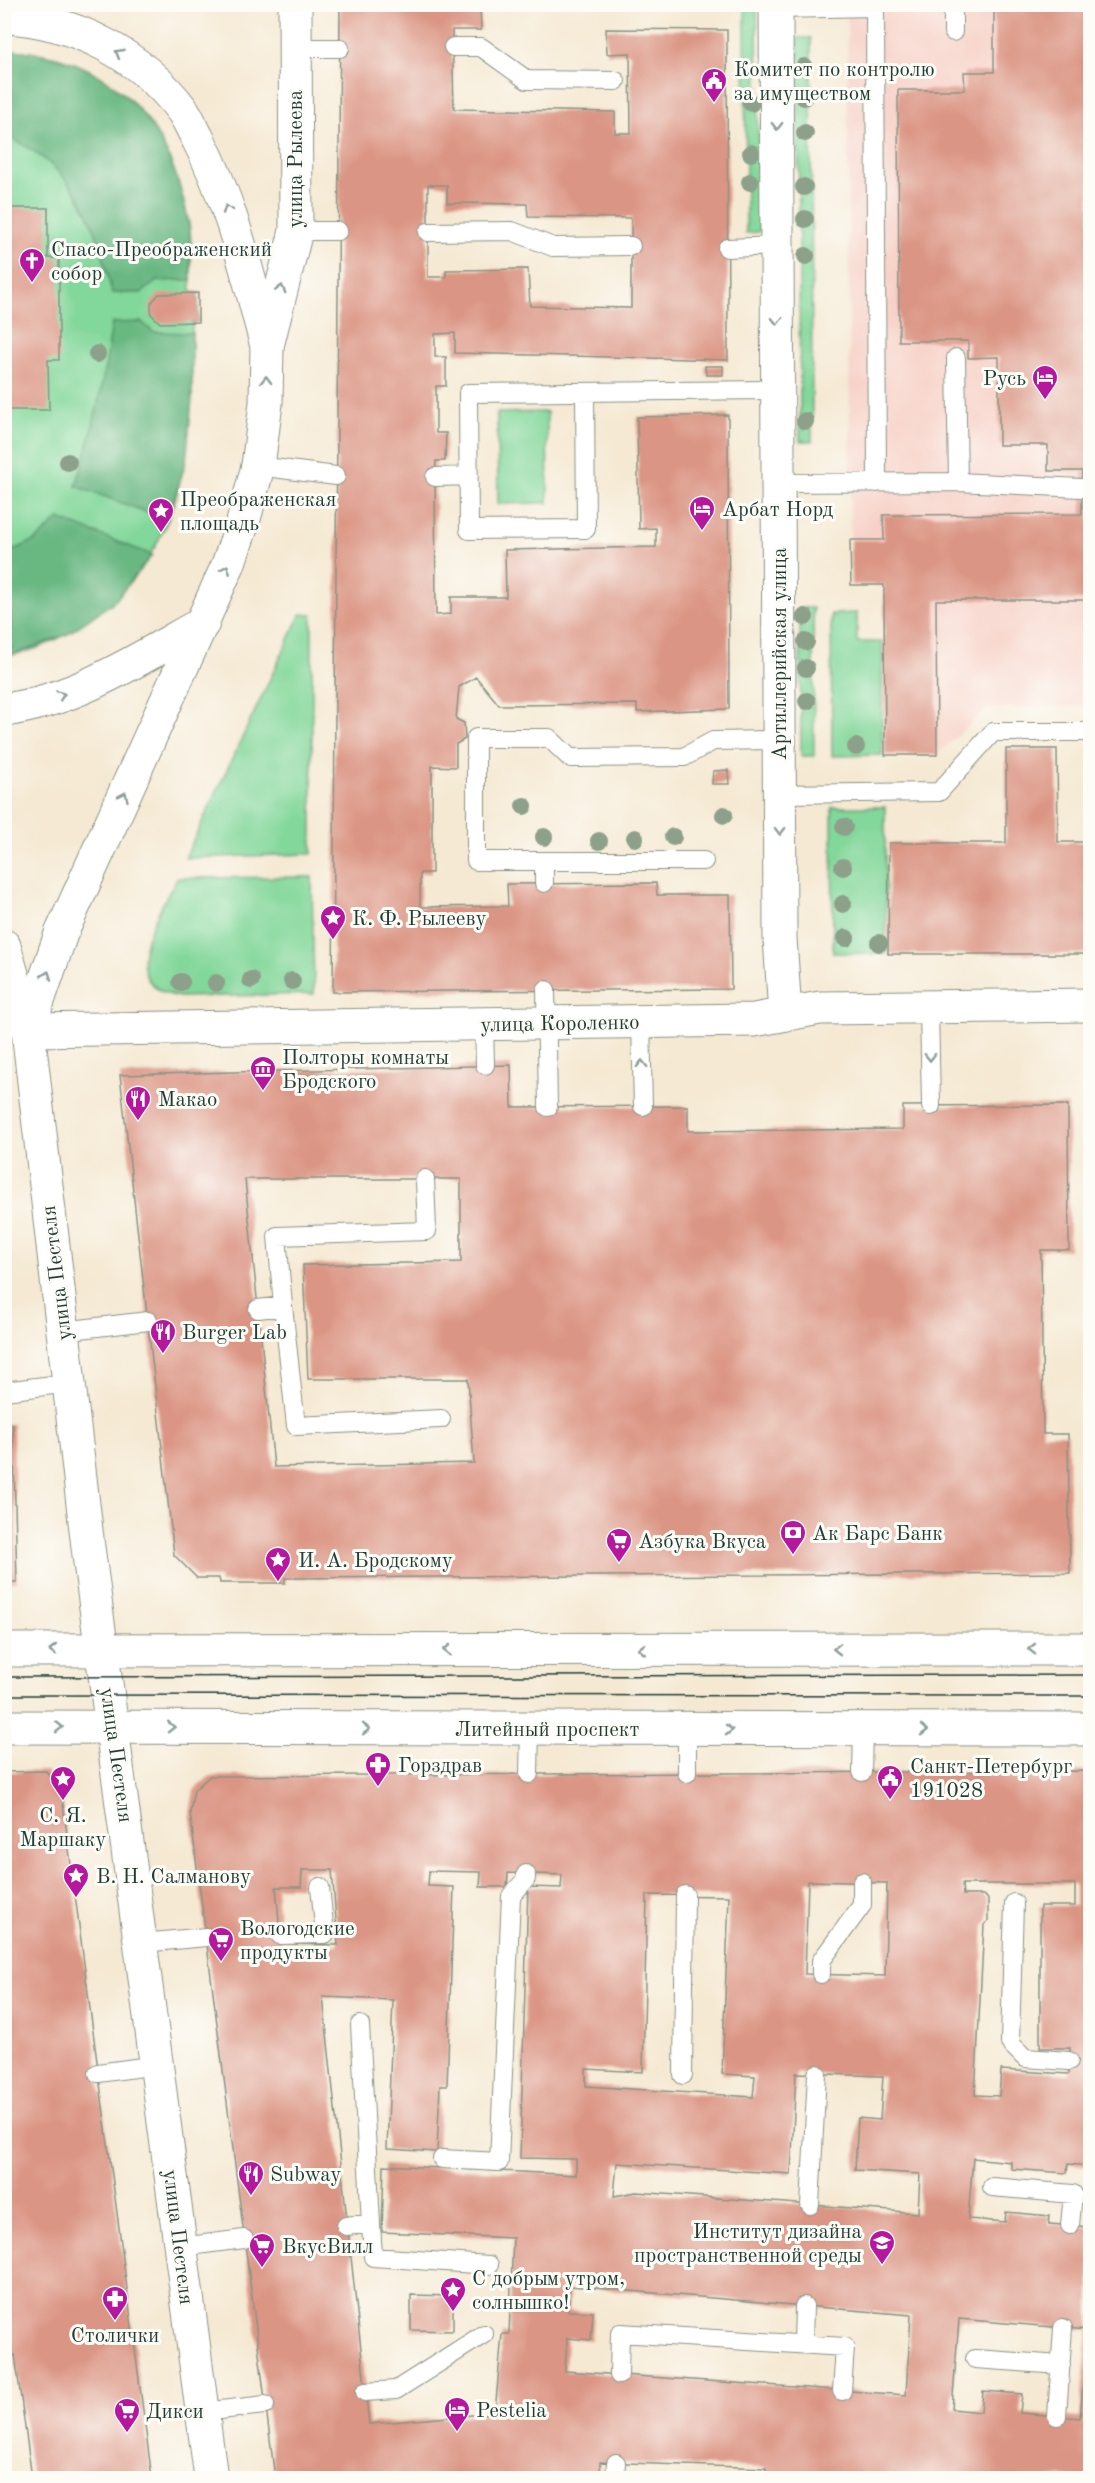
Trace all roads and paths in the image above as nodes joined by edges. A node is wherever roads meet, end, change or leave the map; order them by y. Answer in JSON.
{"nodes":[{"id":1,"x":295,"y":4,"type":"edge"},
{"id":2,"x":952,"y":4,"type":"edge"},
{"id":3,"x":875,"y":6,"type":"edge"},
{"id":4,"x":776,"y":7,"type":"edge"},
{"id":5,"x":4,"y":17,"type":"edge"},
{"id":6,"x":953,"y":32,"type":"dead end"},
{"id":7,"x":453,"y":47,"type":"dead end"},
{"id":8,"x":295,"y":48,"type":"junction"},
{"id":9,"x":340,"y":48,"type":"dead end"},
{"id":10,"x":616,"y":81,"type":"dead end"},
{"id":11,"x":296,"y":231,"type":"junction"},
{"id":12,"x":338,"y":231,"type":"dead end"},
{"id":13,"x":428,"y":231,"type":"dead end"},
{"id":14,"x":631,"y":246,"type":"dead end"},
{"id":15,"x":777,"y":246,"type":"junction"},
{"id":16,"x":728,"y":248,"type":"dead end"},
{"id":17,"x":267,"y":346,"type":"junction"},
{"id":18,"x":956,"y":358,"type":"dead end"},
{"id":19,"x":777,"y":390,"type":"junction"},
{"id":20,"x":585,"y":392,"type":"junction"},
{"id":21,"x":258,"y":466,"type":"junction"},
{"id":22,"x":336,"y":476,"type":"dead end"},
{"id":23,"x":469,"y":476,"type":"junction"},
{"id":24,"x":435,"y":477,"type":"dead end"},
{"id":25,"x":958,"y":482,"type":"junction"},
{"id":26,"x":778,"y":483,"type":"junction"},
{"id":27,"x":877,"y":483,"type":"junction"},
{"id":28,"x":1082,"y":488,"type":"dead end"},
{"id":29,"x":203,"y":623,"type":"junction"},
{"id":30,"x":4,"y":710,"type":"edge"},
{"id":31,"x":1090,"y":732,"type":"edge"},
{"id":32,"x":779,"y":740,"type":"junction"},
{"id":33,"x":780,"y":794,"type":"junction"},
{"id":34,"x":544,"y":861,"type":"junction"},
{"id":35,"x":704,"y":861,"type":"dead end"},
{"id":36,"x":544,"y":883,"type":"dead end"},
{"id":37,"x":4,"y":946,"type":"edge"},
{"id":38,"x":546,"y":990,"type":"dead end"},
{"id":39,"x":1090,"y":1005,"type":"edge"},
{"id":40,"x":929,"y":1007,"type":"junction"},
{"id":41,"x":785,"y":1014,"type":"junction"},
{"id":42,"x":641,"y":1022,"type":"junction"},
{"id":43,"x":546,"y":1023,"type":"junction"},
{"id":44,"x":484,"y":1024,"type":"junction"},
{"id":45,"x":28,"y":1030,"type":"junction"},
{"id":46,"x":485,"y":1065,"type":"dead end"},
{"id":47,"x":643,"y":1106,"type":"dead end"},
{"id":48,"x":931,"y":1106,"type":"dead end"},
{"id":49,"x":548,"y":1107,"type":"dead end"},
{"id":50,"x":425,"y":1179,"type":"dead end"},
{"id":51,"x":283,"y":1306,"type":"junction"},
{"id":52,"x":258,"y":1309,"type":"dead end"},
{"id":53,"x":148,"y":1321,"type":"dead end"},
{"id":54,"x":63,"y":1331,"type":"junction"},
{"id":55,"x":69,"y":1383,"type":"junction"},
{"id":56,"x":4,"y":1391,"type":"edge"},
{"id":57,"x":441,"y":1419,"type":"dead end"},
{"id":58,"x":1090,"y":1649,"type":"edge"},
{"id":59,"x":4,"y":1650,"type":"edge"},
{"id":60,"x":102,"y":1650,"type":"junction"},
{"id":61,"x":113,"y":1726,"type":"junction"},
{"id":62,"x":4,"y":1727,"type":"edge"},
{"id":63,"x":530,"y":1728,"type":"junction"},
{"id":64,"x":1090,"y":1729,"type":"edge"},
{"id":65,"x":687,"y":1730,"type":"junction"},
{"id":66,"x":863,"y":1730,"type":"junction"},
{"id":67,"x":862,"y":1772,"type":"dead end"},
{"id":68,"x":687,"y":1773,"type":"dead end"},
{"id":69,"x":529,"y":1774,"type":"dead end"},
{"id":70,"x":526,"y":1874,"type":"dead end"},
{"id":71,"x":862,"y":1882,"type":"dead end"},
{"id":72,"x":320,"y":1887,"type":"dead end"},
{"id":73,"x":686,"y":1895,"type":"dead end"},
{"id":74,"x":1014,"y":1903,"type":"dead end"},
{"id":75,"x":280,"y":1935,"type":"dead end"},
{"id":76,"x":206,"y":1937,"type":"dead end"},
{"id":77,"x":142,"y":1942,"type":"junction"},
{"id":78,"x":821,"y":1974,"type":"dead end"},
{"id":79,"x":360,"y":2025,"type":"dead end"},
{"id":80,"x":1069,"y":2061,"type":"dead end"},
{"id":81,"x":157,"y":2066,"type":"junction"},
{"id":82,"x":98,"y":2073,"type":"dead end"},
{"id":83,"x":817,"y":2074,"type":"dead end"},
{"id":84,"x":683,"y":2075,"type":"dead end"},
{"id":85,"x":442,"y":2158,"type":"dead end"},
{"id":86,"x":992,"y":2187,"type":"dead end"},
{"id":87,"x":810,"y":2205,"type":"dead end"},
{"id":88,"x":371,"y":2223,"type":"junction"},
{"id":89,"x":1070,"y":2225,"type":"dead end"},
{"id":90,"x":346,"y":2226,"type":"dead end"},
{"id":91,"x":244,"y":2239,"type":"dead end"},
{"id":92,"x":181,"y":2247,"type":"junction"},
{"id":93,"x":489,"y":2265,"type":"dead end"},
{"id":94,"x":804,"y":2307,"type":"dead end"},
{"id":95,"x":1064,"y":2328,"type":"dead end"},
{"id":96,"x":484,"y":2334,"type":"dead end"},
{"id":97,"x":803,"y":2345,"type":"junction"},
{"id":98,"x":975,"y":2359,"type":"dead end"},
{"id":99,"x":1061,"y":2365,"type":"junction"},
{"id":100,"x":619,"y":2375,"type":"dead end"},
{"id":101,"x":842,"y":2391,"type":"dead end"},
{"id":102,"x":365,"y":2392,"type":"dead end"},
{"id":103,"x":265,"y":2405,"type":"dead end"},
{"id":104,"x":202,"y":2412,"type":"junction"},
{"id":105,"x":1057,"y":2416,"type":"dead end"},
{"id":106,"x":615,"y":2473,"type":"edge"},
{"id":107,"x":211,"y":2478,"type":"edge"},
{"id":108,"x":627,"y":2478,"type":"edge"}],
"edges":[{"from":1,"to":8,"type":"street","name":"улица Рылеева"},
{"from":2,"to":6,"type":"lane"},
{"from":3,"to":4,"type":"lane"},
{"from":3,"to":27,"type":"lane"},
{"from":4,"to":15,"type":"street","name":"Артиллерийская улица","one_way":true},
{"from":17,"to":5,"type":"street","one_way":true},
{"from":7,"to":10,"type":"lane"},
{"from":8,"to":9,"type":"lane"},
{"from":8,"to":11,"type":"street","name":"улица Рылеева"},
{"from":11,"to":12,"type":"lane"},
{"from":17,"to":11,"type":"street","name":"улица Рылеева","one_way":true},
{"from":13,"to":14,"type":"lane"},
{"from":15,"to":16,"type":"lane"},
{"from":15,"to":19,"type":"street","name":"Артиллерийская улица","one_way":true},
{"from":21,"to":17,"type":"street","one_way":true},
{"from":18,"to":25,"type":"lane"},
{"from":19,"to":20,"type":"lane"},
{"from":19,"to":26,"type":"street","name":"Артиллерийская улица"},
{"from":20,"to":23,"type":"lane"},
{"from":20,"to":23,"type":"lane"},
{"from":21,"to":22,"type":"lane"},
{"from":29,"to":21,"type":"street","one_way":true},
{"from":23,"to":24,"type":"lane"},
{"from":25,"to":27,"type":"lane"},
{"from":25,"to":28,"type":"lane"},
{"from":26,"to":27,"type":"lane"},
{"from":26,"to":32,"type":"street","name":"Артиллерийская улица"},
{"from":30,"to":29,"type":"street","one_way":true},
{"from":45,"to":29,"type":"street","one_way":true},
{"from":31,"to":33,"type":"lane"},
{"from":32,"to":33,"type":"street","name":"Артиллерийская улица"},
{"from":32,"to":34,"type":"lane"},
{"from":33,"to":41,"type":"street","name":"Артиллерийская улица","one_way":true},
{"from":34,"to":35,"type":"lane"},
{"from":34,"to":36,"type":"lane"},
{"from":37,"to":45,"type":"street"},
{"from":38,"to":43,"type":"lane"},
{"from":39,"to":40,"type":"street","name":"улица Короленко"},
{"from":40,"to":41,"type":"street","name":"улица Короленко"},
{"from":40,"to":48,"type":"lane","one_way":true},
{"from":41,"to":42,"type":"street","name":"улица Короленко"},
{"from":42,"to":43,"type":"street","name":"улица Короленко"},
{"from":47,"to":42,"type":"lane","one_way":true},
{"from":43,"to":44,"type":"street","name":"улица Короленко"},
{"from":43,"to":49,"type":"lane"},
{"from":44,"to":45,"type":"street","name":"улица Короленко"},
{"from":44,"to":46,"type":"lane"},
{"from":45,"to":54,"type":"street","name":"улица Пестеля"},
{"from":50,"to":51,"type":"lane"},
{"from":51,"to":52,"type":"lane"},
{"from":51,"to":57,"type":"lane"},
{"from":53,"to":54,"type":"lane"},
{"from":54,"to":55,"type":"street","name":"улица Пестеля"},
{"from":55,"to":56,"type":"lane"},
{"from":55,"to":60,"type":"street","name":"улица Пестеля"},
{"from":58,"to":60,"type":"street","one_way":true},
{"from":60,"to":59,"type":"street","one_way":true},
{"from":60,"to":61,"type":"street","name":"улица Пестеля"},
{"from":62,"to":61,"type":"street","name":"Литейный проспект","one_way":true},
{"from":61,"to":63,"type":"street","name":"Литейный проспект","one_way":true},
{"from":61,"to":77,"type":"street","name":"улица Пестеля"},
{"from":63,"to":65,"type":"street","name":"Литейный проспект"},
{"from":63,"to":69,"type":"lane"},
{"from":66,"to":64,"type":"street","name":"Литейный проспект","one_way":true},
{"from":65,"to":66,"type":"street","name":"Литейный проспект","one_way":true},
{"from":65,"to":68,"type":"lane"},
{"from":66,"to":67,"type":"lane"},
{"from":70,"to":85,"type":"lane"},
{"from":71,"to":78,"type":"lane"},
{"from":72,"to":75,"type":"lane"},
{"from":73,"to":84,"type":"lane"},
{"from":74,"to":80,"type":"lane"},
{"from":76,"to":77,"type":"lane"},
{"from":77,"to":81,"type":"street","name":"улица Пестеля"},
{"from":79,"to":88,"type":"lane"},
{"from":81,"to":82,"type":"lane"},
{"from":81,"to":92,"type":"street","name":"улица Пестеля"},
{"from":83,"to":87,"type":"lane"},
{"from":86,"to":89,"type":"lane"},
{"from":88,"to":90,"type":"lane"},
{"from":88,"to":93,"type":"lane"},
{"from":91,"to":92,"type":"lane"},
{"from":92,"to":104,"type":"street","name":"улица Пестеля"},
{"from":94,"to":97,"type":"lane"},
{"from":95,"to":99,"type":"lane"},
{"from":96,"to":102,"type":"lane"},
{"from":97,"to":100,"type":"lane"},
{"from":97,"to":101,"type":"lane"},
{"from":98,"to":99,"type":"lane"},
{"from":99,"to":105,"type":"lane"},
{"from":103,"to":104,"type":"lane"},
{"from":104,"to":107,"type":"street","name":"улица Пестеля"},
{"from":106,"to":108,"type":"lane"}]}
